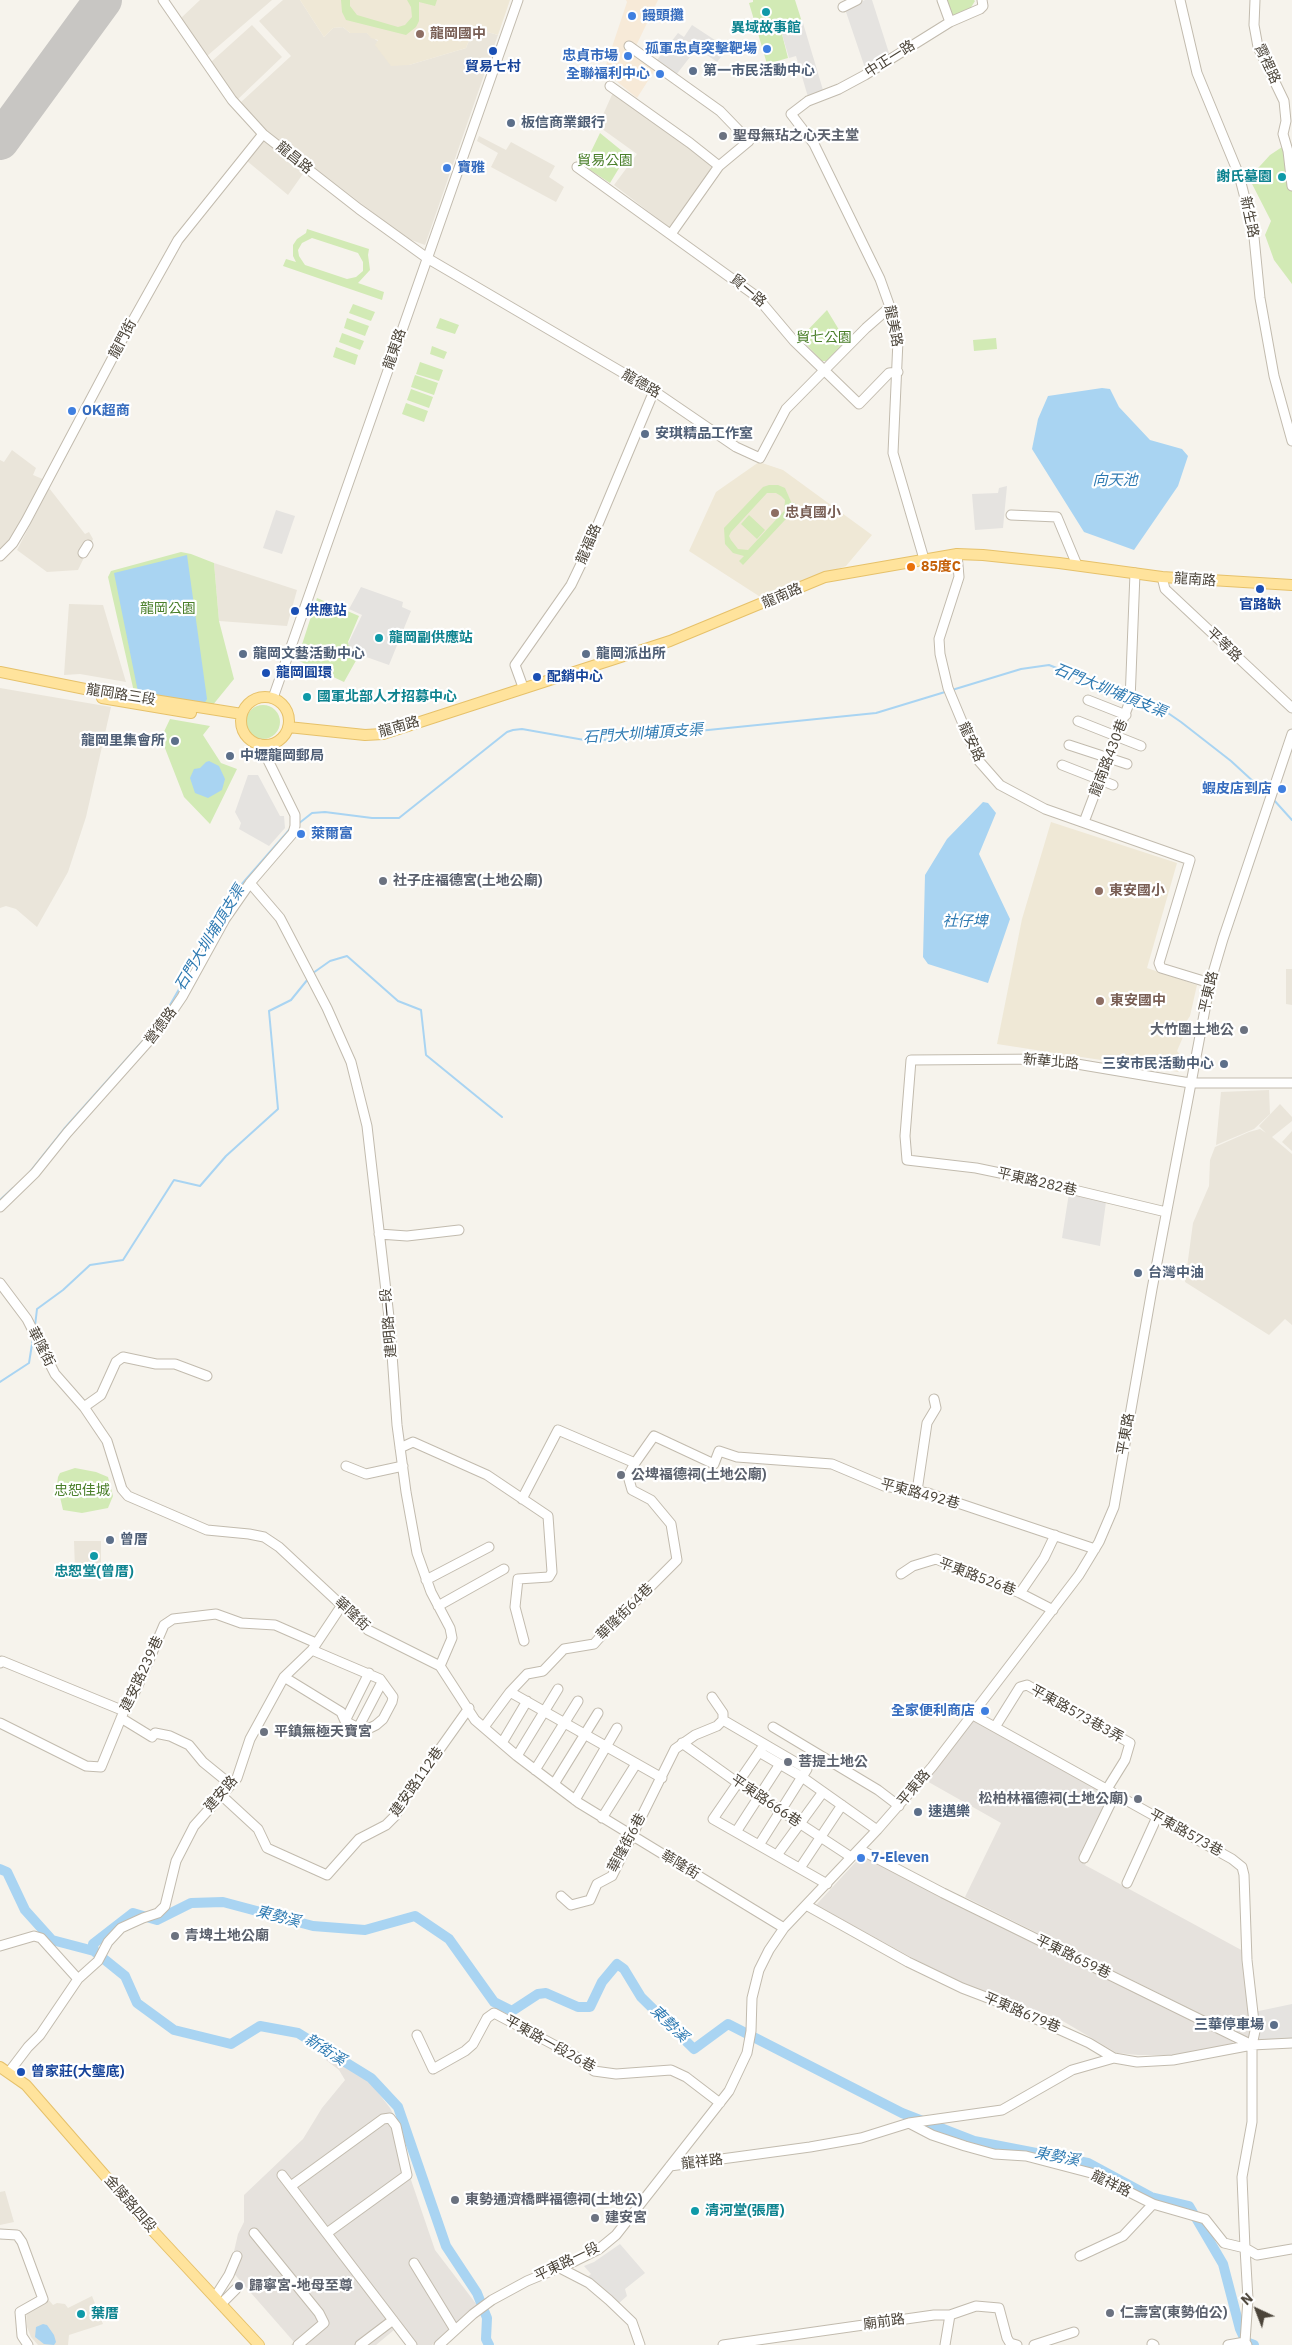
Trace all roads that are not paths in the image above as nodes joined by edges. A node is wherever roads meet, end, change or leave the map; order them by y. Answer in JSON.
{"nodes":[{"id":1,"x":162,"y":0,"type":"edge"},
{"id":2,"x":518,"y":0,"type":"edge"},
{"id":3,"x":857,"y":0,"type":"edge"},
{"id":4,"x":942,"y":0,"type":"edge"},
{"id":5,"x":982,"y":0,"type":"edge"},
{"id":6,"x":1180,"y":0,"type":"edge"},
{"id":7,"x":1255,"y":0,"type":"edge"},
{"id":8,"x":843,"y":7,"type":"dead end"},
{"id":9,"x":950,"y":22,"type":"junction"},
{"id":10,"x":629,"y":46,"type":"dead end"},
{"id":11,"x":610,"y":86,"type":"dead end"},
{"id":12,"x":791,"y":114,"type":"joint"},
{"id":13,"x":263,"y":134,"type":"junction"},
{"id":14,"x":719,"y":166,"type":"junction"},
{"id":15,"x":577,"y":167,"type":"dead end"},
{"id":16,"x":1292,"y":186,"type":"edge"},
{"id":17,"x":671,"y":234,"type":"junction"},
{"id":18,"x":427,"y":258,"type":"junction"},
{"id":19,"x":890,"y":307,"type":"junction"},
{"id":20,"x":823,"y":370,"type":"junction"},
{"id":21,"x":898,"y":372,"type":"junction"},
{"id":22,"x":654,"y":390,"type":"junction"},
{"id":23,"x":1292,"y":441,"type":"edge"},
{"id":24,"x":1011,"y":515,"type":"dead end"},
{"id":25,"x":957,"y":554,"type":"junction"},
{"id":26,"x":0,"y":556,"type":"edge"},
{"id":27,"x":924,"y":559,"type":"junction"},
{"id":28,"x":1077,"y":565,"type":"junction"},
{"id":29,"x":1135,"y":573,"type":"junction"},
{"id":30,"x":1162,"y":577,"type":"junction"},
{"id":31,"x":1292,"y":585,"type":"edge"},
{"id":32,"x":0,"y":672,"type":"edge"},
{"id":33,"x":0,"y":679,"type":"edge"},
{"id":34,"x":523,"y":687,"type":"junction"},
{"id":35,"x":273,"y":698,"type":"junction"},
{"id":36,"x":1088,"y":700,"type":"dead end"},
{"id":37,"x":1292,"y":708,"type":"edge"},
{"id":38,"x":1126,"y":715,"type":"junction"},
{"id":39,"x":242,"y":717,"type":"junction"},
{"id":40,"x":1078,"y":721,"type":"dead end"},
{"id":41,"x":288,"y":727,"type":"junction"},
{"id":42,"x":1292,"y":734,"type":"edge"},
{"id":43,"x":1118,"y":736,"type":"junction"},
{"id":44,"x":260,"y":744,"type":"junction"},
{"id":45,"x":1069,"y":745,"type":"dead end"},
{"id":46,"x":1141,"y":746,"type":"dead end"},
{"id":47,"x":1110,"y":758,"type":"junction"},
{"id":48,"x":1127,"y":764,"type":"dead end"},
{"id":49,"x":1062,"y":765,"type":"dead end"},
{"id":50,"x":1100,"y":781,"type":"junction"},
{"id":51,"x":1113,"y":785,"type":"dead end"},
{"id":52,"x":1084,"y":822,"type":"junction"},
{"id":53,"x":250,"y":883,"type":"junction"},
{"id":54,"x":1210,"y":983,"type":"junction"},
{"id":55,"x":1190,"y":1083,"type":"junction"},
{"id":56,"x":1292,"y":1083,"type":"edge"},
{"id":57,"x":907,"y":1160,"type":"joint"},
{"id":58,"x":0,"y":1207,"type":"edge"},
{"id":59,"x":1166,"y":1212,"type":"junction"},
{"id":60,"x":459,"y":1230,"type":"dead end"},
{"id":61,"x":379,"y":1234,"type":"junction"},
{"id":62,"x":0,"y":1283,"type":"edge"},
{"id":63,"x":207,"y":1376,"type":"dead end"},
{"id":64,"x":934,"y":1398,"type":"dead end"},
{"id":65,"x":84,"y":1407,"type":"junction"},
{"id":66,"x":400,"y":1448,"type":"junction"},
{"id":67,"x":635,"y":1464,"type":"junction"},
{"id":68,"x":346,"y":1466,"type":"dead end"},
{"id":69,"x":403,"y":1466,"type":"junction"},
{"id":70,"x":917,"y":1491,"type":"junction"},
{"id":71,"x":522,"y":1499,"type":"junction"},
{"id":72,"x":1055,"y":1535,"type":"junction"},
{"id":73,"x":489,"y":1547,"type":"dead end"},
{"id":74,"x":1094,"y":1549,"type":"junction"},
{"id":75,"x":504,"y":1569,"type":"dead end"},
{"id":76,"x":901,"y":1574,"type":"dead end"},
{"id":77,"x":426,"y":1580,"type":"junction"},
{"id":78,"x":1020,"y":1593,"type":"junction"},
{"id":79,"x":342,"y":1605,"type":"junction"},
{"id":80,"x":438,"y":1606,"type":"junction"},
{"id":81,"x":1053,"y":1610,"type":"junction"},
{"id":82,"x":524,"y":1642,"type":"dead end"},
{"id":83,"x":314,"y":1647,"type":"junction"},
{"id":84,"x":0,"y":1663,"type":"edge"},
{"id":85,"x":440,"y":1666,"type":"junction"},
{"id":86,"x":369,"y":1673,"type":"junction"},
{"id":87,"x":284,"y":1677,"type":"junction"},
{"id":88,"x":382,"y":1682,"type":"junction"},
{"id":89,"x":558,"y":1689,"type":"dead end"},
{"id":90,"x":510,"y":1692,"type":"junction"},
{"id":91,"x":712,"y":1697,"type":"dead end"},
{"id":92,"x":527,"y":1701,"type":"junction"},
{"id":93,"x":578,"y":1701,"type":"dead end"},
{"id":94,"x":469,"y":1708,"type":"junction"},
{"id":95,"x":544,"y":1712,"type":"junction"},
{"id":96,"x":598,"y":1713,"type":"dead end"},
{"id":97,"x":123,"y":1714,"type":"junction"},
{"id":98,"x":973,"y":1715,"type":"junction"},
{"id":99,"x":723,"y":1720,"type":"junction"},
{"id":100,"x":345,"y":1721,"type":"junction"},
{"id":101,"x":0,"y":1723,"type":"edge"},
{"id":102,"x":565,"y":1723,"type":"junction"},
{"id":103,"x":484,"y":1727,"type":"junction"},
{"id":104,"x":773,"y":1727,"type":"dead end"},
{"id":105,"x":995,"y":1727,"type":"junction"},
{"id":106,"x":358,"y":1728,"type":"junction"},
{"id":107,"x":617,"y":1728,"type":"dead end"},
{"id":108,"x":585,"y":1734,"type":"junction"},
{"id":109,"x":502,"y":1743,"type":"junction"},
{"id":110,"x":682,"y":1743,"type":"junction"},
{"id":111,"x":606,"y":1746,"type":"junction"},
{"id":112,"x":761,"y":1748,"type":"junction"},
{"id":113,"x":517,"y":1756,"type":"junction"},
{"id":114,"x":636,"y":1764,"type":"junction"},
{"id":115,"x":780,"y":1764,"type":"junction"},
{"id":116,"x":535,"y":1770,"type":"junction"},
{"id":117,"x":805,"y":1773,"type":"junction"},
{"id":118,"x":662,"y":1778,"type":"junction"},
{"id":119,"x":738,"y":1783,"type":"junction"},
{"id":120,"x":230,"y":1784,"type":"junction"},
{"id":121,"x":554,"y":1784,"type":"junction"},
{"id":122,"x":823,"y":1792,"type":"junction"},
{"id":123,"x":1111,"y":1792,"type":"junction"},
{"id":124,"x":220,"y":1794,"type":"junction"},
{"id":125,"x":759,"y":1797,"type":"junction"},
{"id":126,"x":575,"y":1800,"type":"junction"},
{"id":127,"x":842,"y":1805,"type":"junction"},
{"id":128,"x":900,"y":1806,"type":"junction"},
{"id":129,"x":781,"y":1811,"type":"junction"},
{"id":130,"x":1157,"y":1817,"type":"junction"},
{"id":131,"x":602,"y":1818,"type":"junction"},
{"id":132,"x":800,"y":1824,"type":"junction"},
{"id":133,"x":878,"y":1830,"type":"junction"},
{"id":134,"x":736,"y":1832,"type":"junction"},
{"id":135,"x":631,"y":1836,"type":"junction"},
{"id":136,"x":821,"y":1837,"type":"junction"},
{"id":137,"x":759,"y":1845,"type":"junction"},
{"id":138,"x":859,"y":1849,"type":"junction"},
{"id":139,"x":778,"y":1856,"type":"junction"},
{"id":140,"x":851,"y":1857,"type":"junction"},
{"id":141,"x":1084,"y":1858,"type":"dead end"},
{"id":142,"x":800,"y":1868,"type":"junction"},
{"id":143,"x":1127,"y":1883,"type":"dead end"},
{"id":144,"x":826,"y":1884,"type":"junction"},
{"id":145,"x":561,"y":1896,"type":"dead end"},
{"id":146,"x":806,"y":1905,"type":"junction"},
{"id":147,"x":784,"y":1928,"type":"junction"},
{"id":148,"x":0,"y":1946,"type":"edge"},
{"id":149,"x":78,"y":1979,"type":"junction"},
{"id":150,"x":751,"y":2031,"type":"joint"},
{"id":151,"x":417,"y":2035,"type":"dead end"},
{"id":152,"x":1292,"y":2043,"type":"edge"},
{"id":153,"x":1252,"y":2045,"type":"junction"},
{"id":154,"x":1114,"y":2058,"type":"junction"},
{"id":155,"x":5,"y":2069,"type":"edge"},
{"id":156,"x":720,"y":2103,"type":"junction"},
{"id":157,"x":909,"y":2123,"type":"junction"},
{"id":158,"x":670,"y":2166,"type":"junction"},
{"id":159,"x":282,"y":2175,"type":"dead end"},
{"id":160,"x":291,"y":2186,"type":"junction"},
{"id":161,"x":1153,"y":2204,"type":"junction"},
{"id":162,"x":254,"y":2233,"type":"dead end"},
{"id":163,"x":327,"y":2233,"type":"junction"},
{"id":164,"x":0,"y":2234,"type":"edge"},
{"id":165,"x":1245,"y":2248,"type":"junction"},
{"id":166,"x":1292,"y":2249,"type":"edge"},
{"id":167,"x":237,"y":2256,"type":"dead end"},
{"id":168,"x":1080,"y":2256,"type":"dead end"},
{"id":169,"x":414,"y":2263,"type":"dead end"},
{"id":170,"x":560,"y":2268,"type":"junction"},
{"id":171,"x":236,"y":2289,"type":"dead end"},
{"id":172,"x":218,"y":2300,"type":"junction"},
{"id":173,"x":950,"y":2315,"type":"junction"},
{"id":174,"x":393,"y":2320,"type":"junction"},
{"id":175,"x":455,"y":2330,"type":"junction"},
{"id":176,"x":1074,"y":2332,"type":"dead end"},
{"id":177,"x":1245,"y":2341,"type":"edge"},
{"id":178,"x":761,"y":2342,"type":"edge"},
{"id":179,"x":28,"y":2345,"type":"edge"},
{"id":180,"x":259,"y":2345,"type":"edge"},
{"id":181,"x":298,"y":2345,"type":"edge"},
{"id":182,"x":360,"y":2345,"type":"edge"},
{"id":183,"x":412,"y":2345,"type":"edge"},
{"id":184,"x":439,"y":2345,"type":"edge"},
{"id":185,"x":640,"y":2345,"type":"edge"},
{"id":186,"x":723,"y":2345,"type":"edge"},
{"id":187,"x":945,"y":2345,"type":"edge"},
{"id":188,"x":1017,"y":2345,"type":"edge"},
{"id":189,"x":1034,"y":2345,"type":"edge"},
{"id":190,"x":1228,"y":2345,"type":"edge"}],
"edges":[{"from":1,"to":13,"type":"street","name":"龍昌路"},
{"from":2,"to":18,"type":"street","name":"龍東路"},
{"from":3,"to":8,"type":"street"},
{"from":4,"to":9,"type":"street"},
{"from":5,"to":9,"type":"street","name":"中正一路"},
{"from":6,"to":23,"type":"street","name":"新生路"},
{"from":7,"to":16,"type":"street","name":"霄裡路"},
{"from":9,"to":12,"type":"street","name":"中正一路"},
{"from":10,"to":14,"type":"street"},
{"from":11,"to":14,"type":"street"},
{"from":12,"to":19,"type":"street","name":"龍美路"},
{"from":13,"to":18,"type":"street","name":"龍昌路"},
{"from":13,"to":26,"type":"street","name":"龍門街"},
{"from":14,"to":17,"type":"street"},
{"from":15,"to":17,"type":"street","name":"貿一路"},
{"from":17,"to":20,"type":"street","name":"貿一路"},
{"from":18,"to":22,"type":"street","name":"龍德路"},
{"from":18,"to":35,"type":"street","name":"龍東路"},
{"from":19,"to":20,"type":"street"},
{"from":19,"to":21,"type":"street","name":"龍美路"},
{"from":20,"to":21,"type":"street","name":"貿一路"},
{"from":20,"to":22,"type":"street","name":"龍德路"},
{"from":21,"to":27,"type":"street","name":"龍美路"},
{"from":22,"to":34,"type":"street","name":"龍福路"},
{"from":24,"to":28,"type":"street"},
{"from":25,"to":27,"type":"main road","name":"龍南路"},
{"from":25,"to":28,"type":"main road","name":"龍南路"},
{"from":25,"to":52,"type":"street","name":"龍安路"},
{"from":27,"to":34,"type":"main road","name":"龍南路"},
{"from":28,"to":29,"type":"main road","name":"龍南路"},
{"from":29,"to":30,"type":"main road","name":"龍南路"},
{"from":29,"to":38,"type":"street","name":"龍南路430巷"},
{"from":30,"to":31,"type":"main road","name":"龍南路"},
{"from":30,"to":37,"type":"street","name":"平等路"},
{"from":32,"to":39,"type":"main road","name":"龍岡路三段"},
{"from":33,"to":39,"type":"main road","name":"龍岡路三段"},
{"from":34,"to":41,"type":"main road","name":"龍南路"},
{"from":35,"to":39,"type":"main road"},
{"from":35,"to":41,"type":"main road"},
{"from":36,"to":38,"type":"street"},
{"from":38,"to":43,"type":"street","name":"龍南路430巷"},
{"from":39,"to":44,"type":"main road"},
{"from":40,"to":43,"type":"street"},
{"from":41,"to":44,"type":"main road"},
{"from":42,"to":54,"type":"street","name":"平東路"},
{"from":43,"to":46,"type":"street"},
{"from":43,"to":47,"type":"street","name":"龍南路430巷"},
{"from":44,"to":53,"type":"street","name":"營德路"},
{"from":45,"to":47,"type":"street"},
{"from":47,"to":48,"type":"street"},
{"from":47,"to":50,"type":"street","name":"龍南路430巷"},
{"from":49,"to":50,"type":"street"},
{"from":50,"to":51,"type":"street"},
{"from":50,"to":52,"type":"street","name":"龍南路430巷"},
{"from":52,"to":54,"type":"street","name":"龍安路"},
{"from":53,"to":58,"type":"street","name":"營德路"},
{"from":53,"to":61,"type":"street","name":"建明路一段"},
{"from":54,"to":55,"type":"street","name":"平東路"},
{"from":55,"to":56,"type":"street","name":"新華北路"},
{"from":55,"to":57,"type":"street","name":"新華北路"},
{"from":55,"to":59,"type":"street","name":"平東路"},
{"from":57,"to":59,"type":"street","name":"平東路282巷"},
{"from":59,"to":74,"type":"street","name":"平東路"},
{"from":60,"to":61,"type":"street"},
{"from":61,"to":66,"type":"street","name":"建明路一段"},
{"from":62,"to":65,"type":"street","name":"華隆街"},
{"from":63,"to":65,"type":"street"},
{"from":64,"to":70,"type":"street"},
{"from":65,"to":79,"type":"street","name":"華隆街"},
{"from":66,"to":69,"type":"street","name":"建明路一段"},
{"from":66,"to":71,"type":"street"},
{"from":67,"to":70,"type":"street","name":"平東路492巷"},
{"from":67,"to":71,"type":"street"},
{"from":67,"to":90,"type":"street","name":"華隆街64巷"},
{"from":68,"to":69,"type":"street"},
{"from":69,"to":77,"type":"street","name":"建明路一段"},
{"from":70,"to":72,"type":"street","name":"平東路492巷"},
{"from":71,"to":82,"type":"street"},
{"from":72,"to":74,"type":"street","name":"平東路492巷"},
{"from":72,"to":78,"type":"street"},
{"from":73,"to":77,"type":"street"},
{"from":74,"to":81,"type":"street","name":"平東路"},
{"from":75,"to":80,"type":"street"},
{"from":76,"to":78,"type":"street","name":"平東路526巷"},
{"from":77,"to":80,"type":"street","name":"建明路一段"},
{"from":78,"to":81,"type":"street","name":"平東路526巷"},
{"from":79,"to":83,"type":"street","name":"建安路"},
{"from":79,"to":85,"type":"street","name":"華隆街"},
{"from":80,"to":85,"type":"street","name":"建明路一段"},
{"from":81,"to":98,"type":"street","name":"平東路"},
{"from":83,"to":86,"type":"street","name":"建安路239巷"},
{"from":83,"to":87,"type":"street","name":"建安路"},
{"from":83,"to":97,"type":"street","name":"建安路239巷"},
{"from":84,"to":97,"type":"street"},
{"from":85,"to":94,"type":"street","name":"華隆街"},
{"from":86,"to":88,"type":"street","name":"建安路239巷"},
{"from":86,"to":100,"type":"street"},
{"from":87,"to":100,"type":"street"},
{"from":87,"to":120,"type":"street","name":"建安路"},
{"from":88,"to":106,"type":"street"},
{"from":88,"to":106,"type":"street"},
{"from":89,"to":95,"type":"street"},
{"from":90,"to":92,"type":"street"},
{"from":90,"to":103,"type":"street","name":"華隆街64巷"},
{"from":91,"to":99,"type":"street"},
{"from":92,"to":95,"type":"street"},
{"from":92,"to":109,"type":"street"},
{"from":93,"to":102,"type":"street"},
{"from":94,"to":103,"type":"street","name":"華隆街"},
{"from":94,"to":124,"type":"street","name":"建安路112巷"},
{"from":95,"to":102,"type":"street"},
{"from":95,"to":113,"type":"street"},
{"from":96,"to":108,"type":"street"},
{"from":97,"to":101,"type":"street","name":"建安路239巷"},
{"from":97,"to":120,"type":"street"},
{"from":98,"to":105,"type":"street","name":"平東路573巷"},
{"from":98,"to":128,"type":"street","name":"平東路"},
{"from":99,"to":110,"type":"street"},
{"from":99,"to":112,"type":"street"},
{"from":100,"to":106,"type":"street"},
{"from":102,"to":108,"type":"street"},
{"from":102,"to":116,"type":"street"},
{"from":103,"to":109,"type":"street","name":"華隆街"},
{"from":104,"to":128,"type":"street"},
{"from":105,"to":123,"type":"street","name":"平東路573巷"},
{"from":105,"to":123,"type":"street","name":"平東路573巷3弄"},
{"from":107,"to":111,"type":"street"},
{"from":108,"to":111,"type":"street"},
{"from":108,"to":121,"type":"street"},
{"from":109,"to":113,"type":"street","name":"華隆街"},
{"from":110,"to":118,"type":"street","name":"華隆街6巷"},
{"from":110,"to":119,"type":"street","name":"平東路666巷"},
{"from":111,"to":114,"type":"street"},
{"from":111,"to":126,"type":"street"},
{"from":112,"to":115,"type":"street"},
{"from":112,"to":117,"type":"street"},
{"from":112,"to":119,"type":"street"},
{"from":113,"to":116,"type":"street","name":"華隆街"},
{"from":114,"to":118,"type":"street"},
{"from":114,"to":131,"type":"street"},
{"from":115,"to":117,"type":"street"},
{"from":115,"to":125,"type":"street"},
{"from":116,"to":121,"type":"street","name":"華隆街"},
{"from":117,"to":122,"type":"street"},
{"from":117,"to":129,"type":"street"},
{"from":118,"to":135,"type":"street","name":"華隆街6巷"},
{"from":119,"to":125,"type":"street","name":"平東路666巷"},
{"from":119,"to":134,"type":"street"},
{"from":120,"to":124,"type":"street","name":"建安路"},
{"from":121,"to":126,"type":"street","name":"華隆街"},
{"from":122,"to":127,"type":"street"},
{"from":122,"to":132,"type":"street"},
{"from":123,"to":130,"type":"street","name":"平東路573巷"},
{"from":123,"to":141,"type":"street"},
{"from":124,"to":149,"type":"street","name":"建安路"},
{"from":125,"to":129,"type":"street","name":"平東路666巷"},
{"from":125,"to":134,"type":"street"},
{"from":126,"to":131,"type":"street","name":"華隆街"},
{"from":127,"to":133,"type":"street"},
{"from":127,"to":136,"type":"street"},
{"from":128,"to":133,"type":"street","name":"平東路"},
{"from":129,"to":132,"type":"street","name":"平東路666巷"},
{"from":129,"to":137,"type":"street"},
{"from":130,"to":143,"type":"street"},
{"from":130,"to":153,"type":"street","name":"平東路573巷"},
{"from":131,"to":135,"type":"street","name":"華隆街"},
{"from":132,"to":136,"type":"street","name":"平東路666巷"},
{"from":132,"to":139,"type":"street"},
{"from":133,"to":138,"type":"street","name":"平東路"},
{"from":134,"to":137,"type":"street"},
{"from":135,"to":145,"type":"street","name":"華隆街6巷"},
{"from":135,"to":147,"type":"street","name":"華隆街"},
{"from":136,"to":140,"type":"street","name":"平東路666巷"},
{"from":136,"to":142,"type":"street"},
{"from":137,"to":139,"type":"street"},
{"from":138,"to":140,"type":"street","name":"平東路"},
{"from":138,"to":153,"type":"street","name":"平東路659巷"},
{"from":139,"to":142,"type":"street"},
{"from":140,"to":144,"type":"street","name":"平東路"},
{"from":142,"to":144,"type":"street"},
{"from":144,"to":146,"type":"street","name":"平東路"},
{"from":146,"to":147,"type":"street","name":"平東路"},
{"from":146,"to":154,"type":"street","name":"平東路679巷"},
{"from":147,"to":150,"type":"street","name":"平東路"},
{"from":148,"to":149,"type":"street"},
{"from":149,"to":155,"type":"street"},
{"from":150,"to":156,"type":"street","name":"平東路一段"},
{"from":151,"to":156,"type":"street","name":"平東路一段26巷"},
{"from":152,"to":153,"type":"street","name":"平東路659巷"},
{"from":153,"to":154,"type":"street","name":"平東路679巷"},
{"from":153,"to":165,"type":"street"},
{"from":154,"to":157,"type":"street","name":"龍祥路"},
{"from":155,"to":172,"type":"main road","name":"金陵路四段"},
{"from":156,"to":158,"type":"street","name":"平東路一段"},
{"from":157,"to":158,"type":"street","name":"龍祥路"},
{"from":157,"to":161,"type":"street","name":"龍祥路"},
{"from":158,"to":170,"type":"street","name":"平東路一段"},
{"from":159,"to":160,"type":"street"},
{"from":160,"to":163,"type":"street"},
{"from":160,"to":163,"type":"street"},
{"from":161,"to":165,"type":"street","name":"龍祥路"},
{"from":161,"to":168,"type":"street"},
{"from":162,"to":181,"type":"street"},
{"from":163,"to":174,"type":"street"},
{"from":164,"to":179,"type":"street"},
{"from":165,"to":166,"type":"street","name":"龍祥路"},
{"from":165,"to":177,"type":"street"},
{"from":167,"to":172,"type":"street"},
{"from":169,"to":175,"type":"street"},
{"from":170,"to":175,"type":"street","name":"平東路一段"},
{"from":170,"to":185,"type":"street"},
{"from":171,"to":172,"type":"street"},
{"from":172,"to":180,"type":"main road","name":"金陵路四段"},
{"from":173,"to":178,"type":"street","name":"廟前路"},
{"from":173,"to":187,"type":"street"},
{"from":173,"to":188,"type":"street","name":"廟前路"},
{"from":174,"to":182,"type":"street"},
{"from":174,"to":183,"type":"street"},
{"from":175,"to":184,"type":"street","name":"平東路一段"},
{"from":176,"to":189,"type":"street"},
{"from":177,"to":190,"type":"street"},
{"from":178,"to":186,"type":"street","name":"廟前路"}]}
